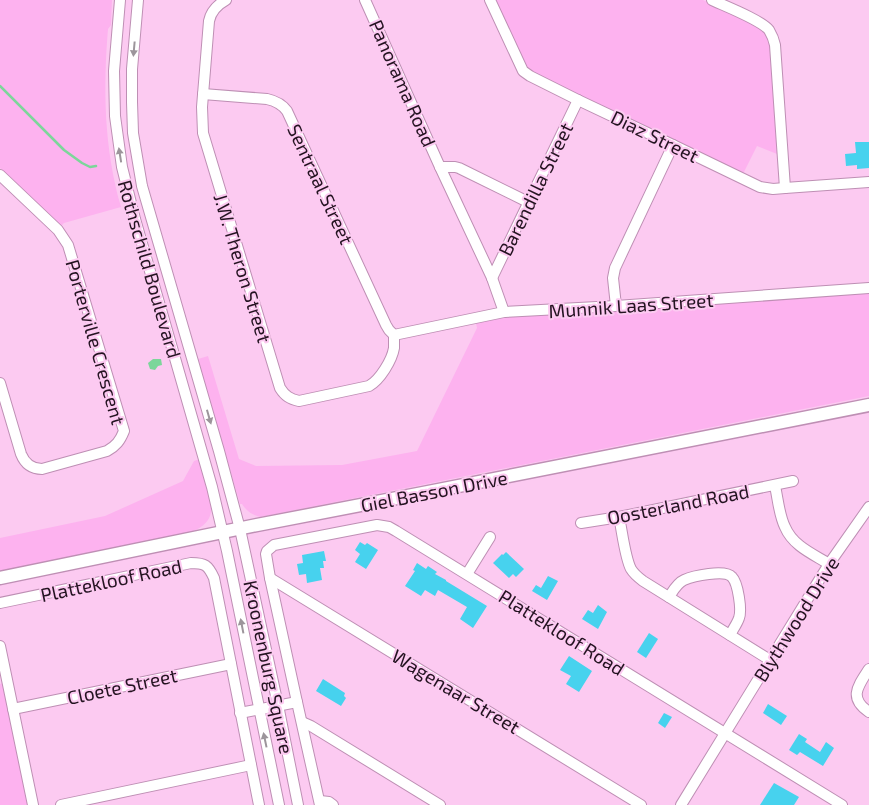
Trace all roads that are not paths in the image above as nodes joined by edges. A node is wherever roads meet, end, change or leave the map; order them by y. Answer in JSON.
{"nodes":[{"id":1,"x":120,"y":0,"type":"edge"},
{"id":2,"x":138,"y":0,"type":"edge"},
{"id":3,"x":226,"y":0,"type":"edge"},
{"id":4,"x":365,"y":0,"type":"edge"},
{"id":5,"x":490,"y":0,"type":"edge"},
{"id":6,"x":712,"y":0,"type":"edge"},
{"id":7,"x":203,"y":94,"type":"junction"},
{"id":8,"x":578,"y":100,"type":"junction"},
{"id":9,"x":674,"y":144,"type":"junction"},
{"id":10,"x":440,"y":167,"type":"junction"},
{"id":11,"x":0,"y":175,"type":"edge"},
{"id":12,"x":869,"y":182,"type":"edge"},
{"id":13,"x":785,"y":188,"type":"junction"},
{"id":14,"x":528,"y":202,"type":"junction"},
{"id":15,"x":492,"y":278,"type":"junction"},
{"id":16,"x":869,"y":288,"type":"edge"},
{"id":17,"x":616,"y":306,"type":"junction"},
{"id":18,"x":504,"y":312,"type":"junction"},
{"id":19,"x":394,"y":335,"type":"junction"},
{"id":20,"x":0,"y":383,"type":"edge"},
{"id":21,"x":869,"y":405,"type":"edge"},
{"id":22,"x":793,"y":481,"type":"dead end"},
{"id":23,"x":775,"y":486,"type":"junction"},
{"id":24,"x":869,"y":507,"type":"edge"},
{"id":25,"x":619,"y":517,"type":"junction"},
{"id":26,"x":581,"y":523,"type":"dead end"},
{"id":27,"x":240,"y":528,"type":"junction"},
{"id":28,"x":223,"y":532,"type":"junction"},
{"id":29,"x":490,"y":537,"type":"dead end"},
{"id":30,"x":267,"y":551,"type":"joint"},
{"id":31,"x":829,"y":564,"type":"junction"},
{"id":32,"x":467,"y":574,"type":"junction"},
{"id":33,"x":0,"y":578,"type":"edge"},
{"id":34,"x":214,"y":578,"type":"joint"},
{"id":35,"x":270,"y":578,"type":"junction"},
{"id":36,"x":668,"y":597,"type":"junction"},
{"id":37,"x":0,"y":603,"type":"edge"},
{"id":38,"x":730,"y":635,"type":"junction"},
{"id":39,"x":0,"y":646,"type":"edge"},
{"id":40,"x":770,"y":660,"type":"junction"},
{"id":41,"x":231,"y":664,"type":"junction"},
{"id":42,"x":869,"y":669,"type":"edge"},
{"id":43,"x":297,"y":702,"type":"junction"},
{"id":44,"x":278,"y":705,"type":"junction"},
{"id":45,"x":13,"y":709,"type":"junction"},
{"id":46,"x":259,"y":709,"type":"junction"},
{"id":47,"x":869,"y":712,"type":"edge"},
{"id":48,"x":240,"y":713,"type":"junction"},
{"id":49,"x":302,"y":722,"type":"junction"},
{"id":50,"x":725,"y":733,"type":"junction"},
{"id":51,"x":251,"y":765,"type":"junction"},
{"id":52,"x":320,"y":803,"type":"edge"},
{"id":53,"x":33,"y":805,"type":"edge"},
{"id":54,"x":61,"y":805,"type":"edge"},
{"id":55,"x":259,"y":805,"type":"edge"},
{"id":56,"x":279,"y":805,"type":"edge"},
{"id":57,"x":298,"y":805,"type":"edge"},
{"id":58,"x":333,"y":805,"type":"edge"},
{"id":59,"x":440,"y":805,"type":"edge"},
{"id":60,"x":641,"y":805,"type":"edge"},
{"id":61,"x":681,"y":805,"type":"edge"},
{"id":62,"x":842,"y":805,"type":"edge"}],
"edges":[{"from":28,"to":1,"type":"street","name":"Rothschild Boulevard","one_way":true},
{"from":2,"to":27,"type":"street","name":"Rothschild Boulevard","one_way":true},
{"from":3,"to":7,"type":"street","name":"J.W. Theron Street"},
{"from":4,"to":10,"type":"street","name":"Panorama Road"},
{"from":5,"to":8,"type":"street","name":"Diaz Street"},
{"from":6,"to":13,"type":"street"},
{"from":7,"to":19,"type":"street","name":"Sentraal Street"},
{"from":7,"to":19,"type":"street","name":"J.W. Theron Street"},
{"from":8,"to":9,"type":"street","name":"Diaz Street"},
{"from":8,"to":14,"type":"street","name":"Barendilla Street"},
{"from":9,"to":13,"type":"street","name":"Diaz Street"},
{"from":9,"to":17,"type":"street"},
{"from":10,"to":14,"type":"street","name":"Panorama Road"},
{"from":10,"to":15,"type":"street","name":"Panorama Road"},
{"from":11,"to":20,"type":"street","name":"Porterville Crescent"},
{"from":12,"to":13,"type":"street","name":"Diaz Street"},
{"from":14,"to":15,"type":"street","name":"Barendilla Street"},
{"from":15,"to":18,"type":"street","name":"Panorama Road"},
{"from":16,"to":17,"type":"street","name":"Munnik Laas Street"},
{"from":17,"to":18,"type":"street","name":"Munnik Laas Street"},
{"from":18,"to":19,"type":"street","name":"Munnik Laas Street"},
{"from":21,"to":27,"type":"main road","name":"Giel Basson Drive"},
{"from":22,"to":23,"type":"street","name":"Oosterland Road"},
{"from":23,"to":25,"type":"street","name":"Oosterland Road"},
{"from":23,"to":31,"type":"street","name":"Oosterland Road"},
{"from":24,"to":31,"type":"street","name":"Blythwood Drive"},
{"from":25,"to":26,"type":"street","name":"Oosterland Road"},
{"from":25,"to":36,"type":"street"},
{"from":27,"to":28,"type":"main road","name":"Giel Basson Drive"},
{"from":27,"to":44,"type":"street","name":"Kroonenburg Square"},
{"from":28,"to":33,"type":"main road","name":"Giel Basson Drive"},
{"from":46,"to":28,"type":"street","name":"Kroonenburg Square","one_way":true},
{"from":29,"to":32,"type":"street"},
{"from":30,"to":32,"type":"street","name":"Plattekloof Road"},
{"from":30,"to":35,"type":"street","name":"Kroonenburg Square"},
{"from":31,"to":40,"type":"street","name":"Blythwood Drive"},
{"from":32,"to":50,"type":"street","name":"Plattekloof Road"},
{"from":34,"to":37,"type":"street","name":"Plattekloof Road"},
{"from":34,"to":41,"type":"street","name":"Kroonenburg Square"},
{"from":35,"to":43,"type":"street","name":"Kroonenburg Square"},
{"from":35,"to":60,"type":"street","name":"Wagenaar Street"},
{"from":36,"to":38,"type":"street"},
{"from":36,"to":38,"type":"street"},
{"from":38,"to":40,"type":"street"},
{"from":39,"to":45,"type":"street"},
{"from":40,"to":50,"type":"street","name":"Blythwood Drive"},
{"from":41,"to":45,"type":"street","name":"Cloete Street"},
{"from":41,"to":48,"type":"street","name":"Kroonenburg Square"},
{"from":42,"to":47,"type":"street"},
{"from":43,"to":44,"type":"street"},
{"from":43,"to":49,"type":"street","name":"Kroonenburg Square"},
{"from":44,"to":46,"type":"street"},
{"from":44,"to":57,"type":"street","name":"Kroonenburg Square"},
{"from":45,"to":53,"type":"street"},
{"from":46,"to":48,"type":"street"},
{"from":56,"to":46,"type":"street","name":"Kroonenburg Square","one_way":true},
{"from":48,"to":51,"type":"street","name":"Kroonenburg Square"},
{"from":49,"to":52,"type":"street","name":"Kroonenburg Square"},
{"from":49,"to":59,"type":"street"},
{"from":50,"to":61,"type":"street","name":"Blythwood Drive"},
{"from":50,"to":62,"type":"street","name":"Plattekloof Road"},
{"from":51,"to":54,"type":"street"},
{"from":51,"to":55,"type":"street","name":"Kroonenburg Square"},
{"from":52,"to":58,"type":"street"}]}
